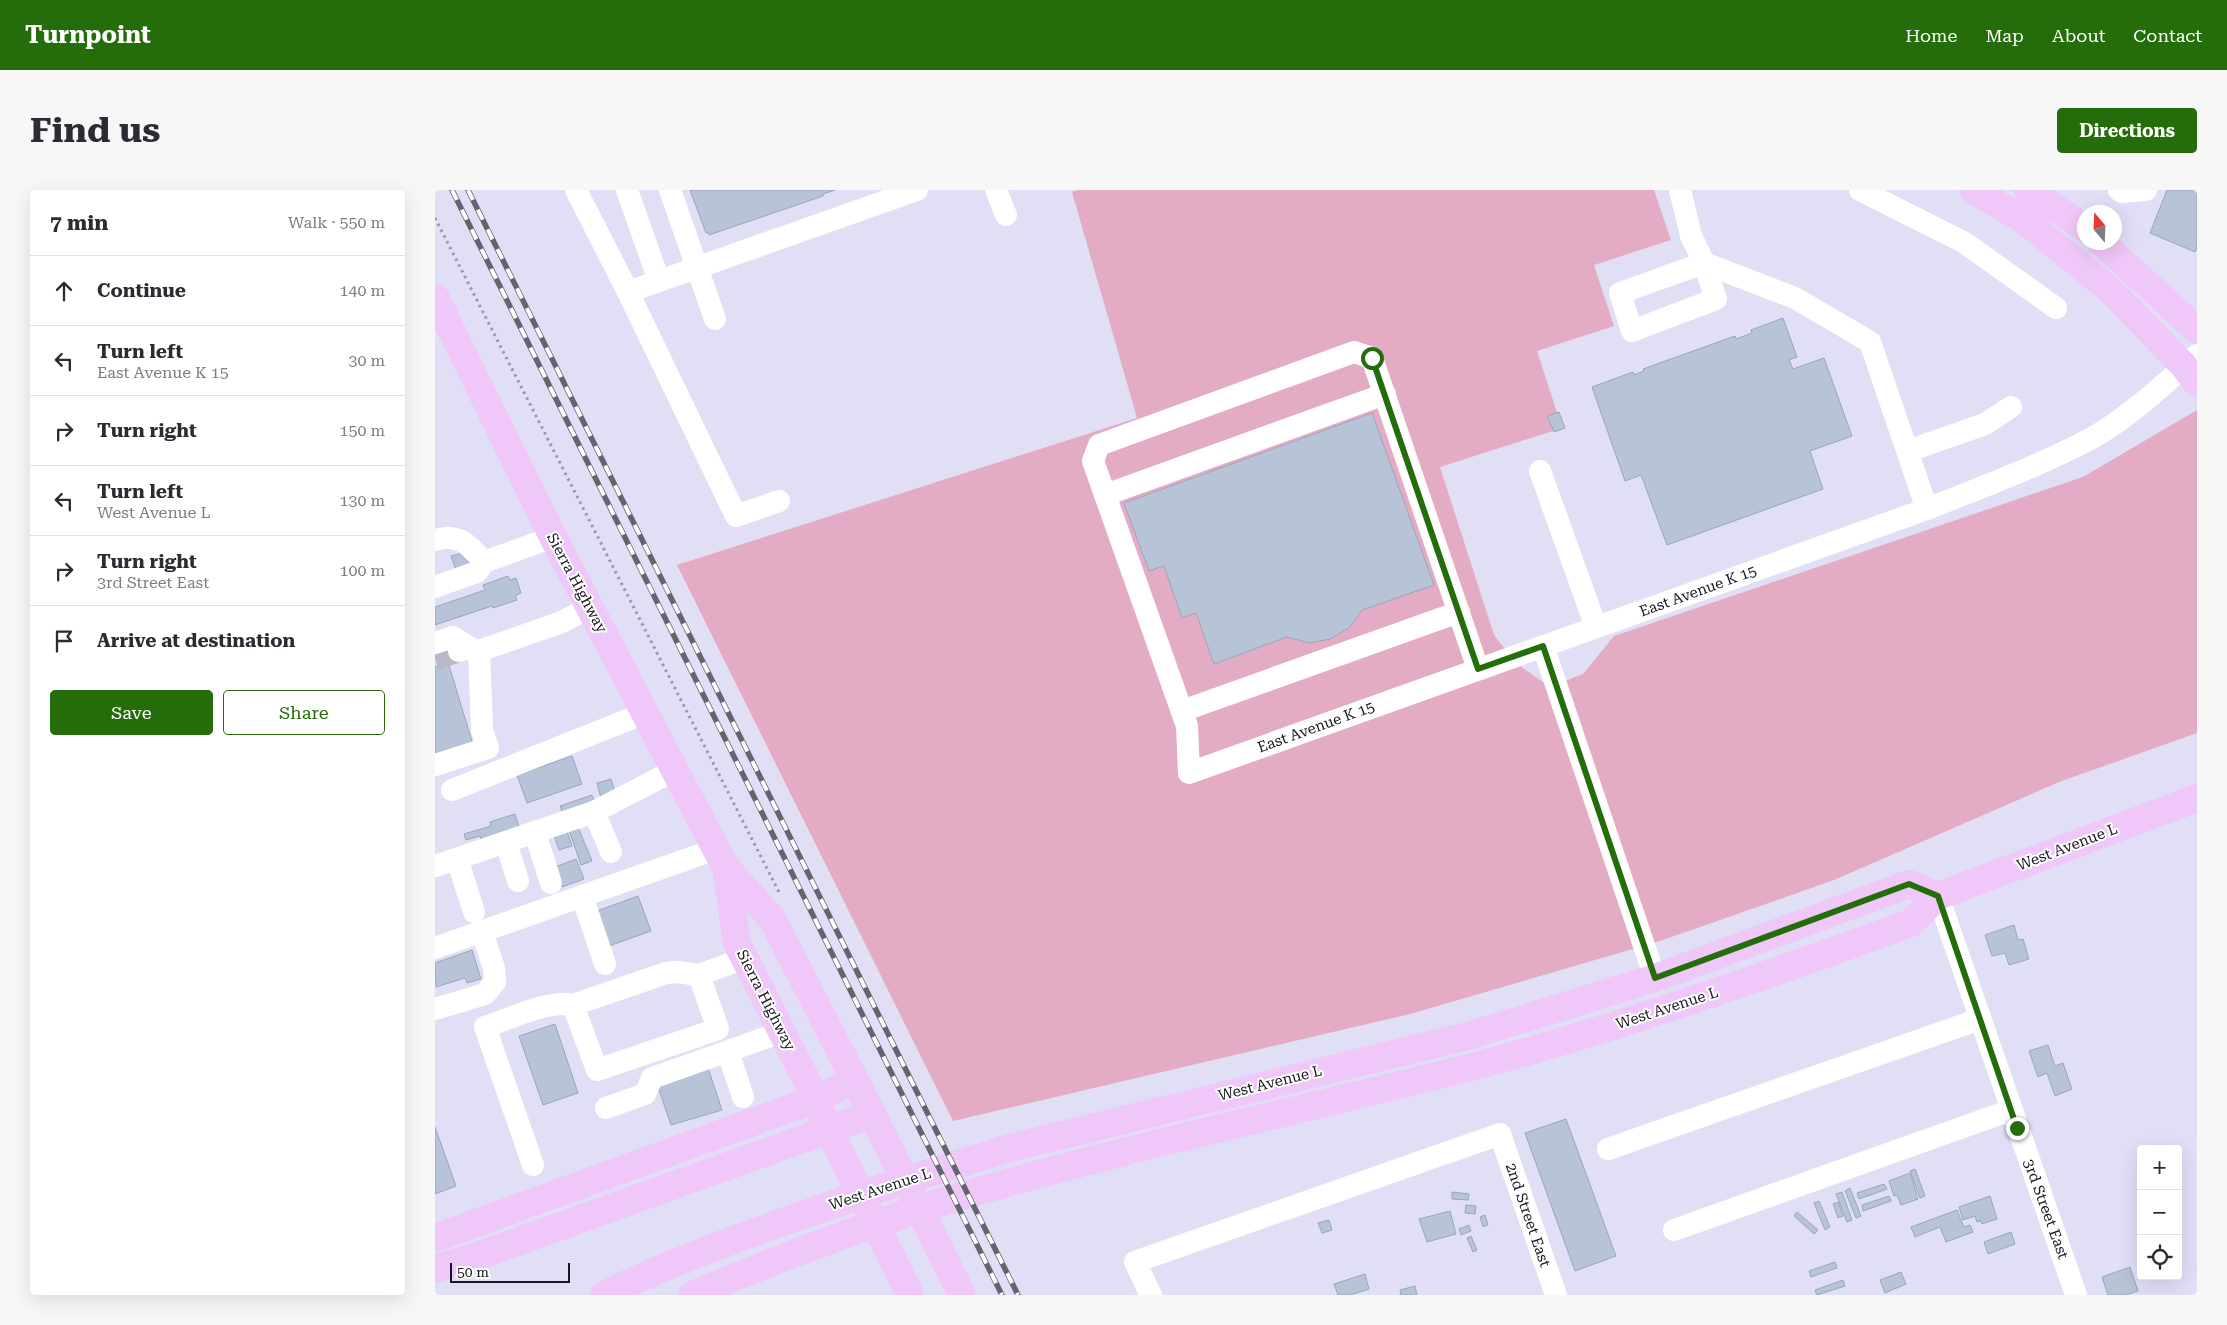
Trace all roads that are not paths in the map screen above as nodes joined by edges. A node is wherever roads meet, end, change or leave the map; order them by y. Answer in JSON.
{"nodes":[{"id":1,"x":576,"y":190,"type":"edge"},
{"id":2,"x":627,"y":190,"type":"edge"},
{"id":3,"x":670,"y":190,"type":"edge"},
{"id":4,"x":917,"y":190,"type":"edge"},
{"id":5,"x":996,"y":190,"type":"edge"},
{"id":6,"x":1680,"y":190,"type":"edge"},
{"id":7,"x":1861,"y":190,"type":"edge"},
{"id":8,"x":1973,"y":190,"type":"edge"},
{"id":9,"x":2028,"y":190,"type":"edge"},
{"id":10,"x":2119,"y":190,"type":"edge"},
{"id":11,"x":2146,"y":190,"type":"edge"},
{"id":12,"x":1006,"y":215,"type":"dead end"},
{"id":13,"x":2077,"y":223,"type":"edge"},
{"id":14,"x":2110,"y":250,"type":"edge"},
{"id":15,"x":697,"y":267,"type":"junction"},
{"id":16,"x":659,"y":281,"type":"junction"},
{"id":17,"x":628,"y":292,"type":"junction"},
{"id":18,"x":435,"y":297,"type":"edge"},
{"id":19,"x":2056,"y":308,"type":"dead end"},
{"id":20,"x":715,"y":319,"type":"dead end"},
{"id":21,"x":2197,"y":330,"type":"edge"},
{"id":22,"x":2193,"y":368,"type":"edge"},
{"id":23,"x":1385,"y":394,"type":"junction"},
{"id":24,"x":2011,"y":407,"type":"dead end"},
{"id":25,"x":1908,"y":451,"type":"junction"},
{"id":26,"x":1540,"y":472,"type":"dead end"},
{"id":27,"x":1105,"y":495,"type":"junction"},
{"id":28,"x":779,"y":501,"type":"dead end"},
{"id":29,"x":1927,"y":509,"type":"junction"},
{"id":30,"x":553,"y":537,"type":"junction"},
{"id":31,"x":435,"y":540,"type":"edge"},
{"id":32,"x":484,"y":562,"type":"junction"},
{"id":33,"x":435,"y":587,"type":"edge"},
{"id":34,"x":590,"y":607,"type":"junction"},
{"id":35,"x":1459,"y":612,"type":"junction"},
{"id":36,"x":1595,"y":627,"type":"junction"},
{"id":37,"x":435,"y":643,"type":"tunnel mouth"},
{"id":38,"x":1543,"y":646,"type":"junction"},
{"id":39,"x":469,"y":650,"type":"junction"},
{"id":40,"x":1478,"y":669,"type":"junction"},
{"id":41,"x":1182,"y":711,"type":"junction"},
{"id":42,"x":645,"y":713,"type":"junction"},
{"id":43,"x":435,"y":765,"type":"edge"},
{"id":44,"x":675,"y":770,"type":"junction"},
{"id":45,"x":2197,"y":778,"type":"edge"},
{"id":46,"x":452,"y":790,"type":"dead end"},
{"id":47,"x":2197,"y":798,"type":"edge"},
{"id":48,"x":594,"y":812,"type":"junction"},
{"id":49,"x":2121,"y":827,"type":"junction"},
{"id":50,"x":535,"y":833,"type":"junction"},
{"id":51,"x":506,"y":842,"type":"junction"},
{"id":52,"x":611,"y":852,"type":"dead end"},
{"id":53,"x":721,"y":858,"type":"junction"},
{"id":54,"x":457,"y":859,"type":"junction"},
{"id":55,"x":435,"y":866,"type":"edge"},
{"id":56,"x":518,"y":881,"type":"dead end"},
{"id":57,"x":551,"y":883,"type":"dead end"},
{"id":58,"x":582,"y":896,"type":"junction"},
{"id":59,"x":1938,"y":896,"type":"junction"},
{"id":60,"x":474,"y":912,"type":"dead end"},
{"id":61,"x":482,"y":932,"type":"junction"},
{"id":62,"x":435,"y":948,"type":"edge"},
{"id":63,"x":745,"y":958,"type":"junction"},
{"id":64,"x":605,"y":964,"type":"dead end"},
{"id":65,"x":699,"y":975,"type":"junction"},
{"id":66,"x":1655,"y":978,"type":"junction"},
{"id":67,"x":573,"y":1006,"type":"junction"},
{"id":68,"x":435,"y":1009,"type":"edge"},
{"id":69,"x":1980,"y":1019,"type":"junction"},
{"id":70,"x":782,"y":1032,"type":"junction"},
{"id":71,"x":728,"y":1052,"type":"junction"},
{"id":72,"x":855,"y":1080,"type":"junction"},
{"id":73,"x":743,"y":1097,"type":"dead end"},
{"id":74,"x":816,"y":1099,"type":"junction"},
{"id":75,"x":606,"y":1108,"type":"dead end"},
{"id":76,"x":2011,"y":1110,"type":"junction"},
{"id":77,"x":873,"y":1114,"type":"junction"},
{"id":78,"x":829,"y":1130,"type":"junction"},
{"id":79,"x":1608,"y":1149,"type":"dead end"},
{"id":80,"x":533,"y":1165,"type":"dead end"},
{"id":81,"x":1674,"y":1230,"type":"dead end"},
{"id":82,"x":435,"y":1238,"type":"edge"},
{"id":83,"x":435,"y":1269,"type":"edge"},
{"id":84,"x":604,"y":1295,"type":"edge"},
{"id":85,"x":692,"y":1295,"type":"edge"},
{"id":86,"x":910,"y":1295,"type":"edge"},
{"id":87,"x":962,"y":1295,"type":"edge"},
{"id":88,"x":1151,"y":1295,"type":"edge"},
{"id":89,"x":1556,"y":1295,"type":"edge"},
{"id":90,"x":2076,"y":1295,"type":"edge"}],
"edges":[{"from":1,"to":17,"type":"street"},
{"from":2,"to":16,"type":"street"},
{"from":3,"to":15,"type":"street"},
{"from":4,"to":15,"type":"street"},
{"from":5,"to":12,"type":"street"},
{"from":6,"to":25,"type":"street"},
{"from":7,"to":19,"type":"street"},
{"from":8,"to":22,"type":"main road"},
{"from":9,"to":13,"type":"main road"},
{"from":10,"to":11,"type":"street"},
{"from":14,"to":21,"type":"main road"},
{"from":15,"to":16,"type":"street"},
{"from":15,"to":20,"type":"street"},
{"from":16,"to":17,"type":"street"},
{"from":17,"to":28,"type":"street"},
{"from":18,"to":30,"type":"main road","name":"Sierra Highway"},
{"from":22,"to":29,"type":"street","name":"East Avenue K 15"},
{"from":23,"to":27,"type":"street"},
{"from":23,"to":27,"type":"street"},
{"from":23,"to":35,"type":"street"},
{"from":24,"to":25,"type":"street"},
{"from":25,"to":29,"type":"street"},
{"from":26,"to":36,"type":"street"},
{"from":27,"to":41,"type":"street"},
{"from":29,"to":36,"type":"street","name":"East Avenue K 15"},
{"from":30,"to":32,"type":"street"},
{"from":30,"to":34,"type":"main road","name":"Sierra Highway"},
{"from":31,"to":32,"type":"street"},
{"from":32,"to":33,"type":"street"},
{"from":34,"to":39,"type":"street"},
{"from":34,"to":42,"type":"main road","name":"Sierra Highway"},
{"from":35,"to":40,"type":"street"},
{"from":35,"to":41,"type":"street"},
{"from":36,"to":38,"type":"street","name":"East Avenue K 15"},
{"from":37,"to":39,"type":"street"},
{"from":38,"to":40,"type":"street","name":"East Avenue K 15"},
{"from":38,"to":66,"type":"street"},
{"from":39,"to":43,"type":"street"},
{"from":40,"to":41,"type":"street","name":"East Avenue K 15"},
{"from":42,"to":44,"type":"main road","name":"Sierra Highway"},
{"from":42,"to":46,"type":"street"},
{"from":44,"to":48,"type":"street"},
{"from":44,"to":53,"type":"main road","name":"Sierra Highway"},
{"from":45,"to":49,"type":"main road"},
{"from":47,"to":49,"type":"main road","name":"West Avenue L"},
{"from":48,"to":50,"type":"street"},
{"from":48,"to":52,"type":"street"},
{"from":49,"to":59,"type":"main road","name":"West Avenue L"},
{"from":50,"to":51,"type":"street"},
{"from":50,"to":57,"type":"street"},
{"from":51,"to":54,"type":"street"},
{"from":51,"to":56,"type":"street"},
{"from":53,"to":58,"type":"street"},
{"from":53,"to":63,"type":"main road","name":"Sierra Highway"},
{"from":53,"to":72,"type":"main road","name":"Sierra Highway"},
{"from":54,"to":55,"type":"street"},
{"from":54,"to":60,"type":"street"},
{"from":58,"to":61,"type":"street"},
{"from":58,"to":64,"type":"street"},
{"from":59,"to":66,"type":"main road","name":"West Avenue L"},
{"from":59,"to":69,"type":"street","name":"3rd Street East"},
{"from":59,"to":85,"type":"main road","name":"West Avenue L"},
{"from":61,"to":62,"type":"street"},
{"from":61,"to":68,"type":"street"},
{"from":63,"to":65,"type":"street"},
{"from":63,"to":70,"type":"main road","name":"Sierra Highway"},
{"from":65,"to":67,"type":"street"},
{"from":65,"to":67,"type":"street"},
{"from":66,"to":84,"type":"main road","name":"West Avenue L"},
{"from":67,"to":80,"type":"street"},
{"from":69,"to":76,"type":"street","name":"3rd Street East"},
{"from":69,"to":79,"type":"street"},
{"from":70,"to":71,"type":"street"},
{"from":70,"to":74,"type":"main road","name":"Sierra Highway"},
{"from":71,"to":73,"type":"street"},
{"from":71,"to":75,"type":"street"},
{"from":72,"to":74,"type":"main road"},
{"from":72,"to":77,"type":"main road","name":"Sierra Highway"},
{"from":74,"to":78,"type":"main road","name":"Sierra Highway"},
{"from":74,"to":82,"type":"main road"},
{"from":76,"to":81,"type":"street"},
{"from":76,"to":90,"type":"street","name":"3rd Street East"},
{"from":77,"to":78,"type":"main road"},
{"from":77,"to":87,"type":"main road"},
{"from":78,"to":83,"type":"main road"},
{"from":78,"to":86,"type":"main road"},
{"from":88,"to":89,"type":"street","name":"2nd Street East"}]}
